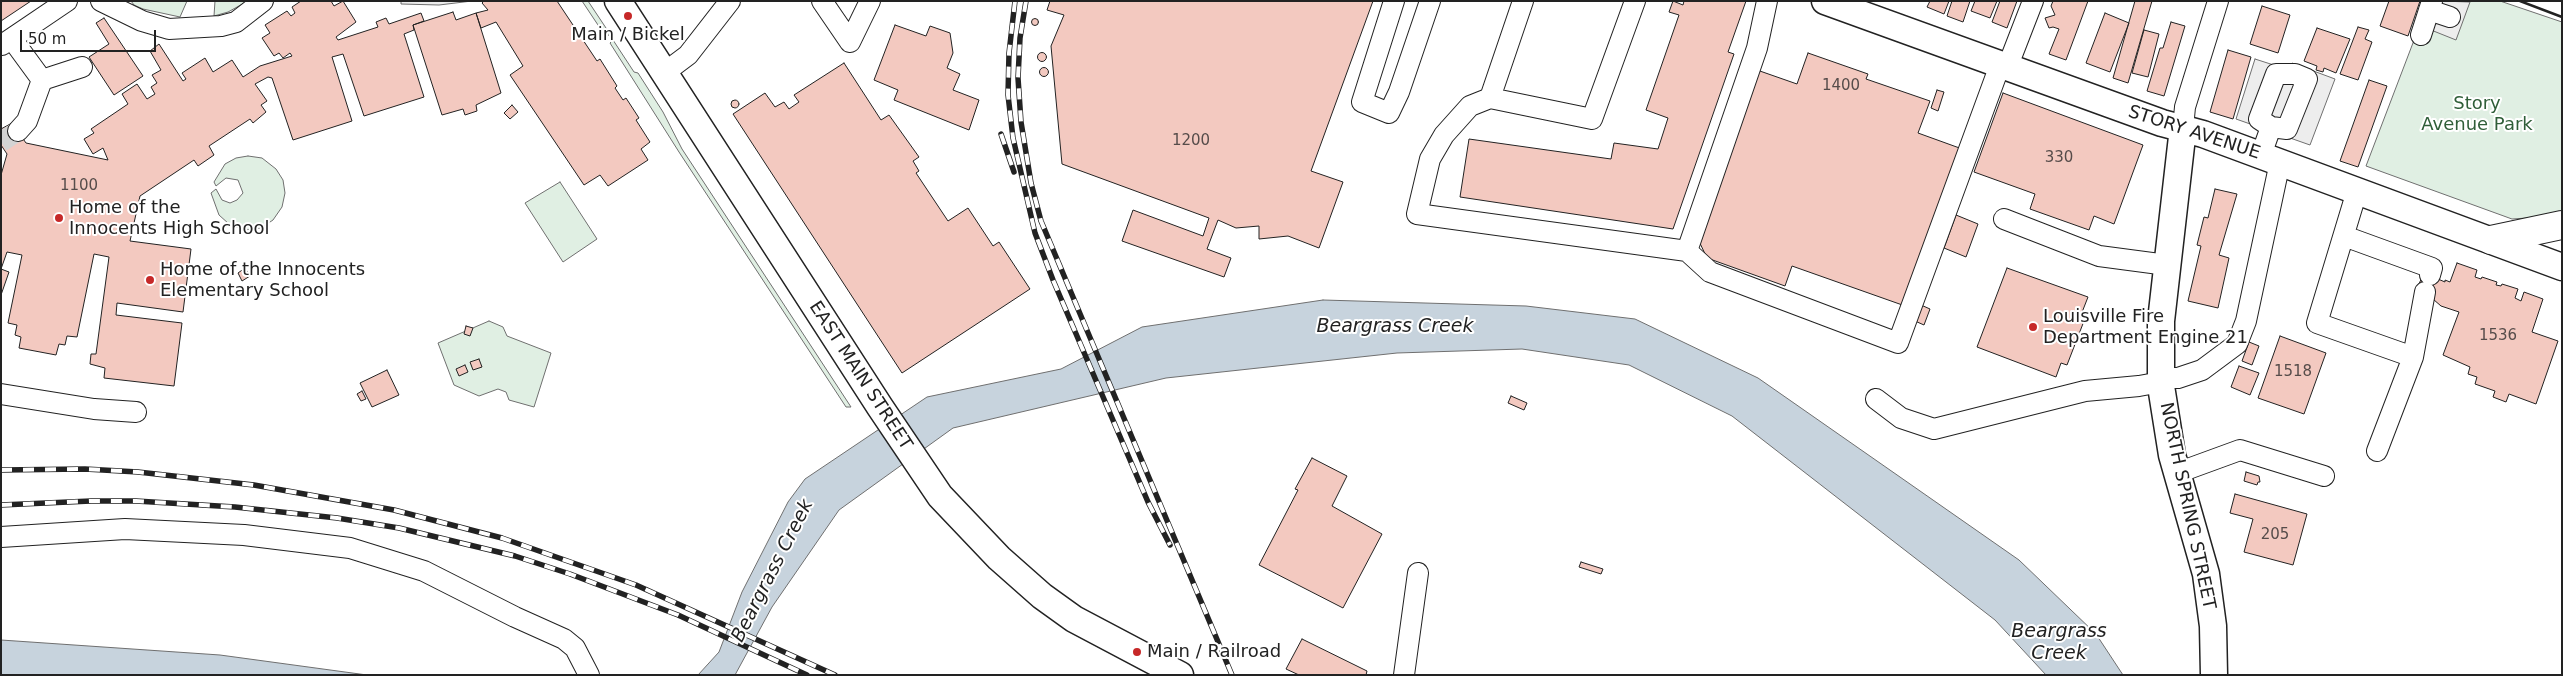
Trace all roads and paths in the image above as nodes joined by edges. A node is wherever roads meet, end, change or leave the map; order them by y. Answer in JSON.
{"nodes":[{"id":1,"x":67,"y":1,"type":"edge"},
{"id":2,"x":101,"y":1,"type":"edge"},
{"id":3,"x":263,"y":1,"type":"edge"},
{"id":4,"x":618,"y":1,"type":"edge"},
{"id":5,"x":730,"y":1,"type":"edge"},
{"id":6,"x":822,"y":1,"type":"edge"},
{"id":7,"x":870,"y":1,"type":"edge"},
{"id":8,"x":1394,"y":1,"type":"edge"},
{"id":9,"x":1430,"y":1,"type":"edge"},
{"id":10,"x":1523,"y":1,"type":"edge"},
{"id":11,"x":1635,"y":1,"type":"edge"},
{"id":12,"x":1767,"y":1,"type":"edge"},
{"id":13,"x":1825,"y":1,"type":"edge"},
{"id":14,"x":2033,"y":1,"type":"edge"},
{"id":15,"x":2218,"y":1,"type":"edge"},
{"id":16,"x":2431,"y":6,"type":"edge"},
{"id":17,"x":2450,"y":17,"type":"dead end"},
{"id":18,"x":2421,"y":35,"type":"dead end"},
{"id":19,"x":7,"y":42,"type":"edge"},
{"id":20,"x":82,"y":66,"type":"dead end"},
{"id":21,"x":2003,"y":67,"type":"junction"},
{"id":22,"x":664,"y":73,"type":"junction"},
{"id":23,"x":42,"y":80,"type":"junction"},
{"id":24,"x":1490,"y":98,"type":"junction"},
{"id":25,"x":2183,"y":128,"type":"junction"},
{"id":26,"x":2271,"y":128,"type":"dead end"},
{"id":27,"x":18,"y":131,"type":"tunnel mouth"},
{"id":28,"x":2270,"y":159,"type":"junction"},
{"id":29,"x":2357,"y":191,"type":"junction"},
{"id":30,"x":2004,"y":219,"type":"dead end"},
{"id":31,"x":2562,"y":225,"type":"edge"},
{"id":32,"x":2344,"y":236,"type":"junction"},
{"id":33,"x":2491,"y":240,"type":"junction"},
{"id":34,"x":1687,"y":251,"type":"junction"},
{"id":35,"x":2167,"y":265,"type":"junction"},
{"id":36,"x":2562,"y":267,"type":"edge"},
{"id":37,"x":2413,"y":357,"type":"junction"},
{"id":38,"x":2161,"y":380,"type":"junction"},
{"id":39,"x":1,"y":394,"type":"edge"},
{"id":40,"x":1876,"y":399,"type":"dead end"},
{"id":41,"x":136,"y":412,"type":"dead end"},
{"id":42,"x":2377,"y":452,"type":"dead end"},
{"id":43,"x":2177,"y":473,"type":"junction"},
{"id":44,"x":2324,"y":476,"type":"dead end"},
{"id":45,"x":1,"y":537,"type":"edge"},
{"id":46,"x":1418,"y":572,"type":"dead end"},
{"id":47,"x":589,"y":675,"type":"edge"},
{"id":48,"x":1180,"y":675,"type":"edge"},
{"id":49,"x":1404,"y":675,"type":"edge"},
{"id":50,"x":2214,"y":675,"type":"edge"}],
"edges":[{"from":1,"to":19,"type":"street"},
{"from":2,"to":3,"type":"street"},
{"from":4,"to":22,"type":"main road","name":"EAST MAIN STREET"},
{"from":5,"to":22,"type":"street"},
{"from":6,"to":7,"type":"street"},
{"from":8,"to":9,"type":"street"},
{"from":10,"to":24,"type":"street"},
{"from":11,"to":24,"type":"street"},
{"from":12,"to":34,"type":"street"},
{"from":13,"to":21,"type":"main road","name":"STORY AVENUE"},
{"from":14,"to":21,"type":"street"},
{"from":15,"to":25,"type":"street"},
{"from":16,"to":17,"type":"street"},
{"from":16,"to":18,"type":"street"},
{"from":19,"to":23,"type":"street"},
{"from":20,"to":23,"type":"street"},
{"from":21,"to":25,"type":"main road","name":"STORY AVENUE"},
{"from":21,"to":34,"type":"street"},
{"from":22,"to":48,"type":"main road","name":"EAST MAIN STREET"},
{"from":23,"to":27,"type":"street"},
{"from":24,"to":34,"type":"street"},
{"from":25,"to":28,"type":"main road","name":"STORY AVENUE"},
{"from":25,"to":35,"type":"main road","name":"NORTH SPRING STREET"},
{"from":26,"to":28,"type":"street"},
{"from":28,"to":29,"type":"main road","name":"STORY AVENUE"},
{"from":28,"to":38,"type":"street"},
{"from":29,"to":32,"type":"street"},
{"from":29,"to":33,"type":"main road","name":"STORY AVENUE"},
{"from":30,"to":35,"type":"street"},
{"from":31,"to":33,"type":"highway"},
{"from":32,"to":37,"type":"street"},
{"from":32,"to":37,"type":"street"},
{"from":33,"to":36,"type":"main road","name":"STORY AVENUE"},
{"from":35,"to":38,"type":"main road","name":"NORTH SPRING STREET"},
{"from":37,"to":42,"type":"street"},
{"from":38,"to":40,"type":"street"},
{"from":38,"to":43,"type":"main road","name":"NORTH SPRING STREET"},
{"from":39,"to":41,"type":"street"},
{"from":43,"to":44,"type":"street"},
{"from":43,"to":50,"type":"main road","name":"NORTH SPRING STREET"},
{"from":45,"to":47,"type":"street"},
{"from":46,"to":49,"type":"street"}]}
